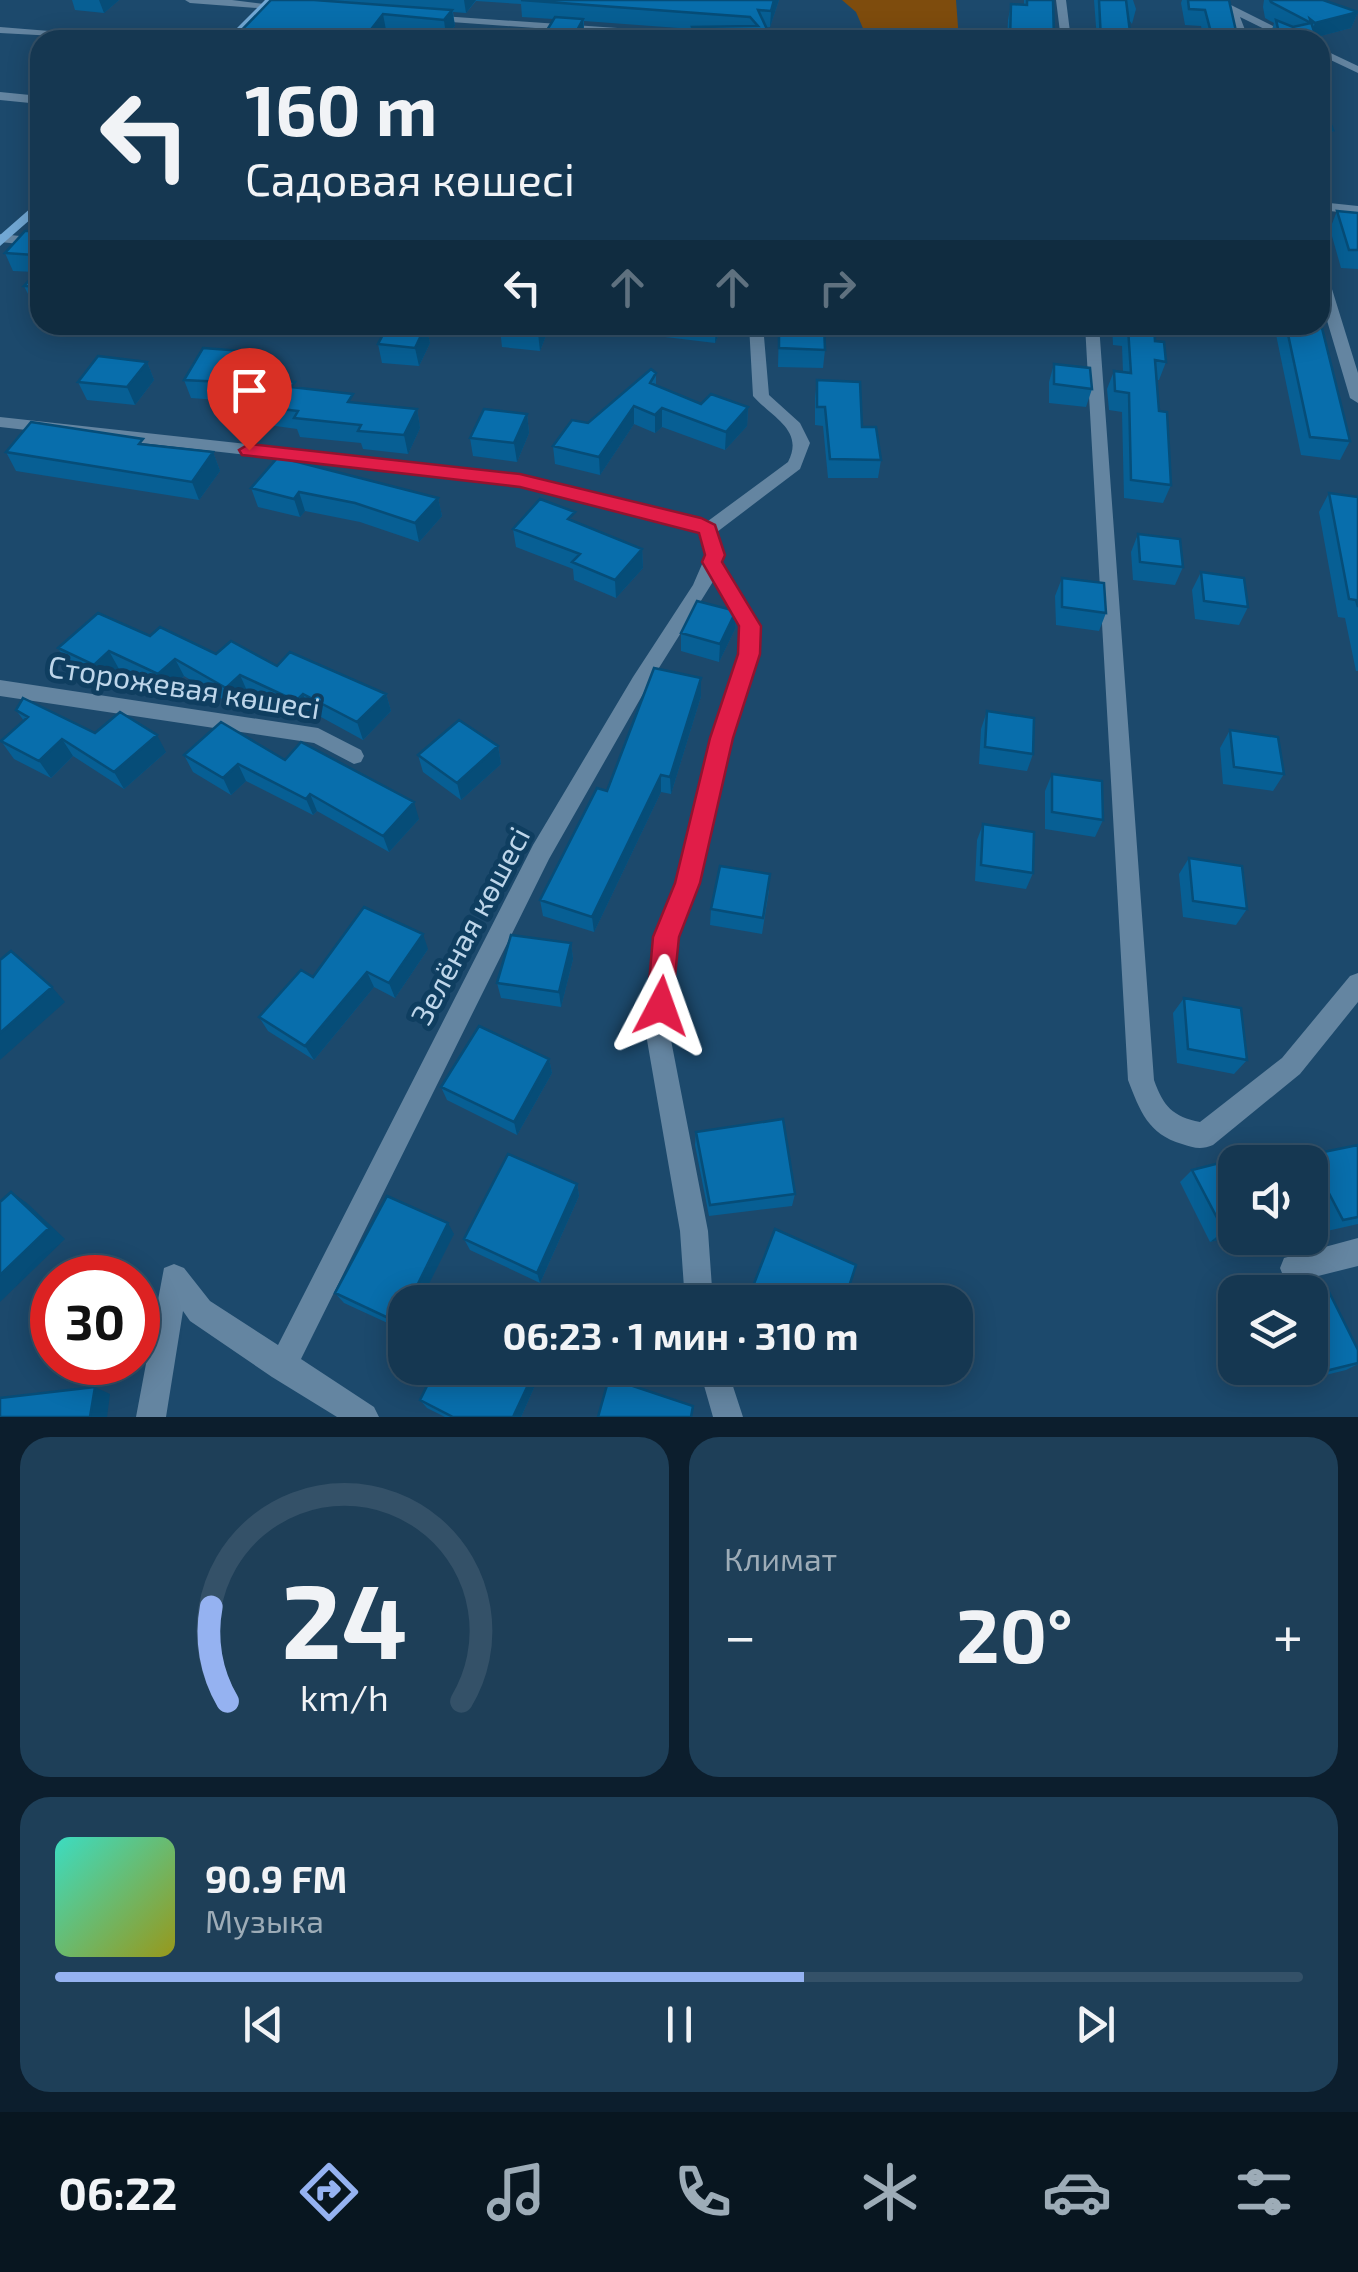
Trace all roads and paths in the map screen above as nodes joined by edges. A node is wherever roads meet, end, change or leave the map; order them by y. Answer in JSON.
{"nodes":[{"id":1,"x":190,"y":0,"type":"edge"},
{"id":2,"x":1062,"y":0,"type":"edge"},
{"id":3,"x":1214,"y":0,"type":"edge"},
{"id":4,"x":268,"y":3,"type":"edge"},
{"id":5,"x":305,"y":9,"type":"edge"},
{"id":6,"x":1231,"y":9,"type":"junction"},
{"id":7,"x":404,"y":16,"type":"edge"},
{"id":8,"x":0,"y":30,"type":"edge"},
{"id":9,"x":240,"y":30,"type":"edge"},
{"id":10,"x":605,"y":30,"type":"edge"},
{"id":11,"x":1065,"y":30,"type":"edge"},
{"id":12,"x":1240,"y":30,"type":"edge"},
{"id":13,"x":1275,"y":30,"type":"edge"},
{"id":14,"x":30,"y":32,"type":"edge"},
{"id":15,"x":1330,"y":56,"type":"edge"},
{"id":16,"x":1358,"y":70,"type":"edge"},
{"id":17,"x":0,"y":96,"type":"edge"},
{"id":18,"x":30,"y":99,"type":"edge"},
{"id":19,"x":1330,"y":207,"type":"edge"},
{"id":20,"x":1358,"y":210,"type":"edge"},
{"id":21,"x":30,"y":213,"type":"edge"},
{"id":22,"x":1,"y":239,"type":"edge"},
{"id":23,"x":30,"y":241,"type":"edge"},
{"id":24,"x":1330,"y":306,"type":"edge"},
{"id":25,"x":757,"y":335,"type":"edge"},
{"id":26,"x":1093,"y":335,"type":"edge"},
{"id":27,"x":1358,"y":398,"type":"edge"},
{"id":28,"x":0,"y":422,"type":"edge"},
{"id":29,"x":704,"y":527,"type":"junction"},
{"id":30,"x":712,"y":562,"type":"junction"},
{"id":31,"x":0,"y":688,"type":"edge"},
{"id":32,"x":354,"y":756,"type":"dead end"},
{"id":33,"x":1358,"y":984,"type":"edge"},
{"id":34,"x":1358,"y":1252,"type":"edge"},
{"id":35,"x":1294,"y":1268,"type":"dead end"},
{"id":36,"x":698,"y":1285,"type":"edge"},
{"id":37,"x":282,"y":1367,"type":"junction"},
{"id":38,"x":719,"y":1385,"type":"edge"},
{"id":39,"x":151,"y":1417,"type":"edge"},
{"id":40,"x":364,"y":1417,"type":"edge"},
{"id":41,"x":728,"y":1417,"type":"edge"}],
"edges":[{"from":1,"to":4,"type":"street"},
{"from":2,"to":11,"type":"street"},
{"from":3,"to":6,"type":"street"},
{"from":4,"to":5,"type":"street"},
{"from":4,"to":9,"type":"street"},
{"from":6,"to":12,"type":"street"},
{"from":6,"to":13,"type":"street"},
{"from":7,"to":10,"type":"street"},
{"from":8,"to":14,"type":"street"},
{"from":15,"to":16,"type":"street"},
{"from":17,"to":18,"type":"street"},
{"from":19,"to":20,"type":"street"},
{"from":21,"to":22,"type":"street"},
{"from":22,"to":23,"type":"street"},
{"from":24,"to":27,"type":"street"},
{"from":25,"to":29,"type":"street"},
{"from":26,"to":33,"type":"street"},
{"from":28,"to":29,"type":"street"},
{"from":29,"to":30,"type":"street"},
{"from":30,"to":36,"type":"street"},
{"from":30,"to":37,"type":"street","name":"Зелёная көшесі"},
{"from":31,"to":32,"type":"street","name":"Сторожевая көшесі"},
{"from":34,"to":35,"type":"street"},
{"from":37,"to":39,"type":"street"},
{"from":37,"to":40,"type":"street"},
{"from":38,"to":41,"type":"street"}]}
